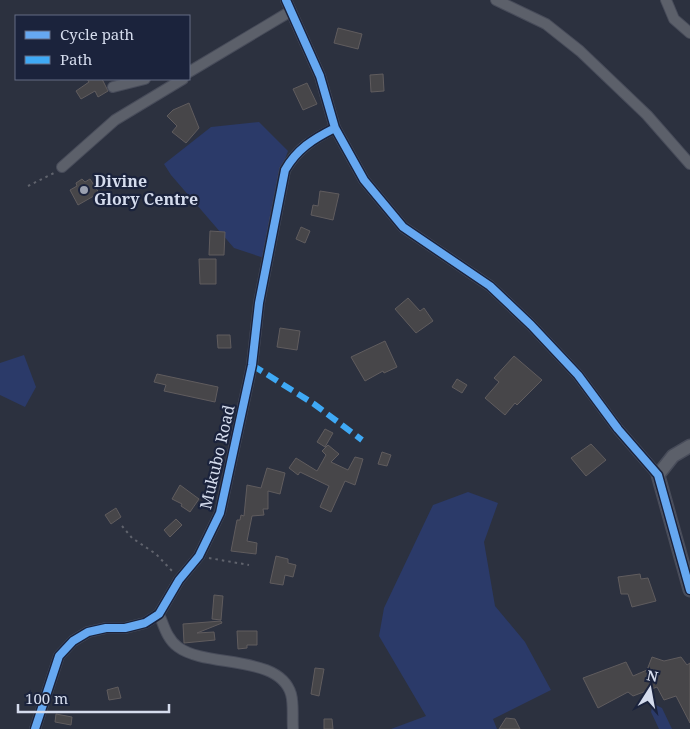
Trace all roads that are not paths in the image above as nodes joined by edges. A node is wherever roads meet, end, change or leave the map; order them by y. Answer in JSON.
{"nodes":[{"id":1,"x":286,"y":0,"type":"edge"},
{"id":2,"x":496,"y":0,"type":"edge"},
{"id":3,"x":666,"y":0,"type":"edge"},
{"id":4,"x":291,"y":11,"type":"junction"},
{"id":5,"x":690,"y":33,"type":"edge"},
{"id":6,"x":190,"y":69,"type":"edge"},
{"id":7,"x":141,"y":80,"type":"edge"},
{"id":8,"x":181,"y":80,"type":"edge"},
{"id":9,"x":113,"y":87,"type":"dead end"},
{"id":10,"x":334,"y":128,"type":"junction"},
{"id":11,"x":690,"y":164,"type":"edge"},
{"id":12,"x":62,"y":167,"type":"road end"},
{"id":13,"x":690,"y":446,"type":"edge"},
{"id":14,"x":658,"y":475,"type":"junction"},
{"id":15,"x":690,"y":590,"type":"edge"},
{"id":16,"x":158,"y":614,"type":"junction"},
{"id":17,"x":35,"y":729,"type":"edge"},
{"id":18,"x":293,"y":729,"type":"edge"}],
"edges":[{"from":1,"to":4,"type":"street"},
{"from":2,"to":11,"type":"street"},
{"from":3,"to":5,"type":"street"},
{"from":4,"to":6,"type":"street"},
{"from":4,"to":10,"type":"street"},
{"from":7,"to":9,"type":"street"},
{"from":8,"to":12,"type":"street"},
{"from":10,"to":14,"type":"street"},
{"from":10,"to":16,"type":"street","name":"Mukubo Road"},
{"from":13,"to":14,"type":"street"},
{"from":14,"to":15,"type":"street"},
{"from":16,"to":17,"type":"street"},
{"from":16,"to":18,"type":"street"}]}
